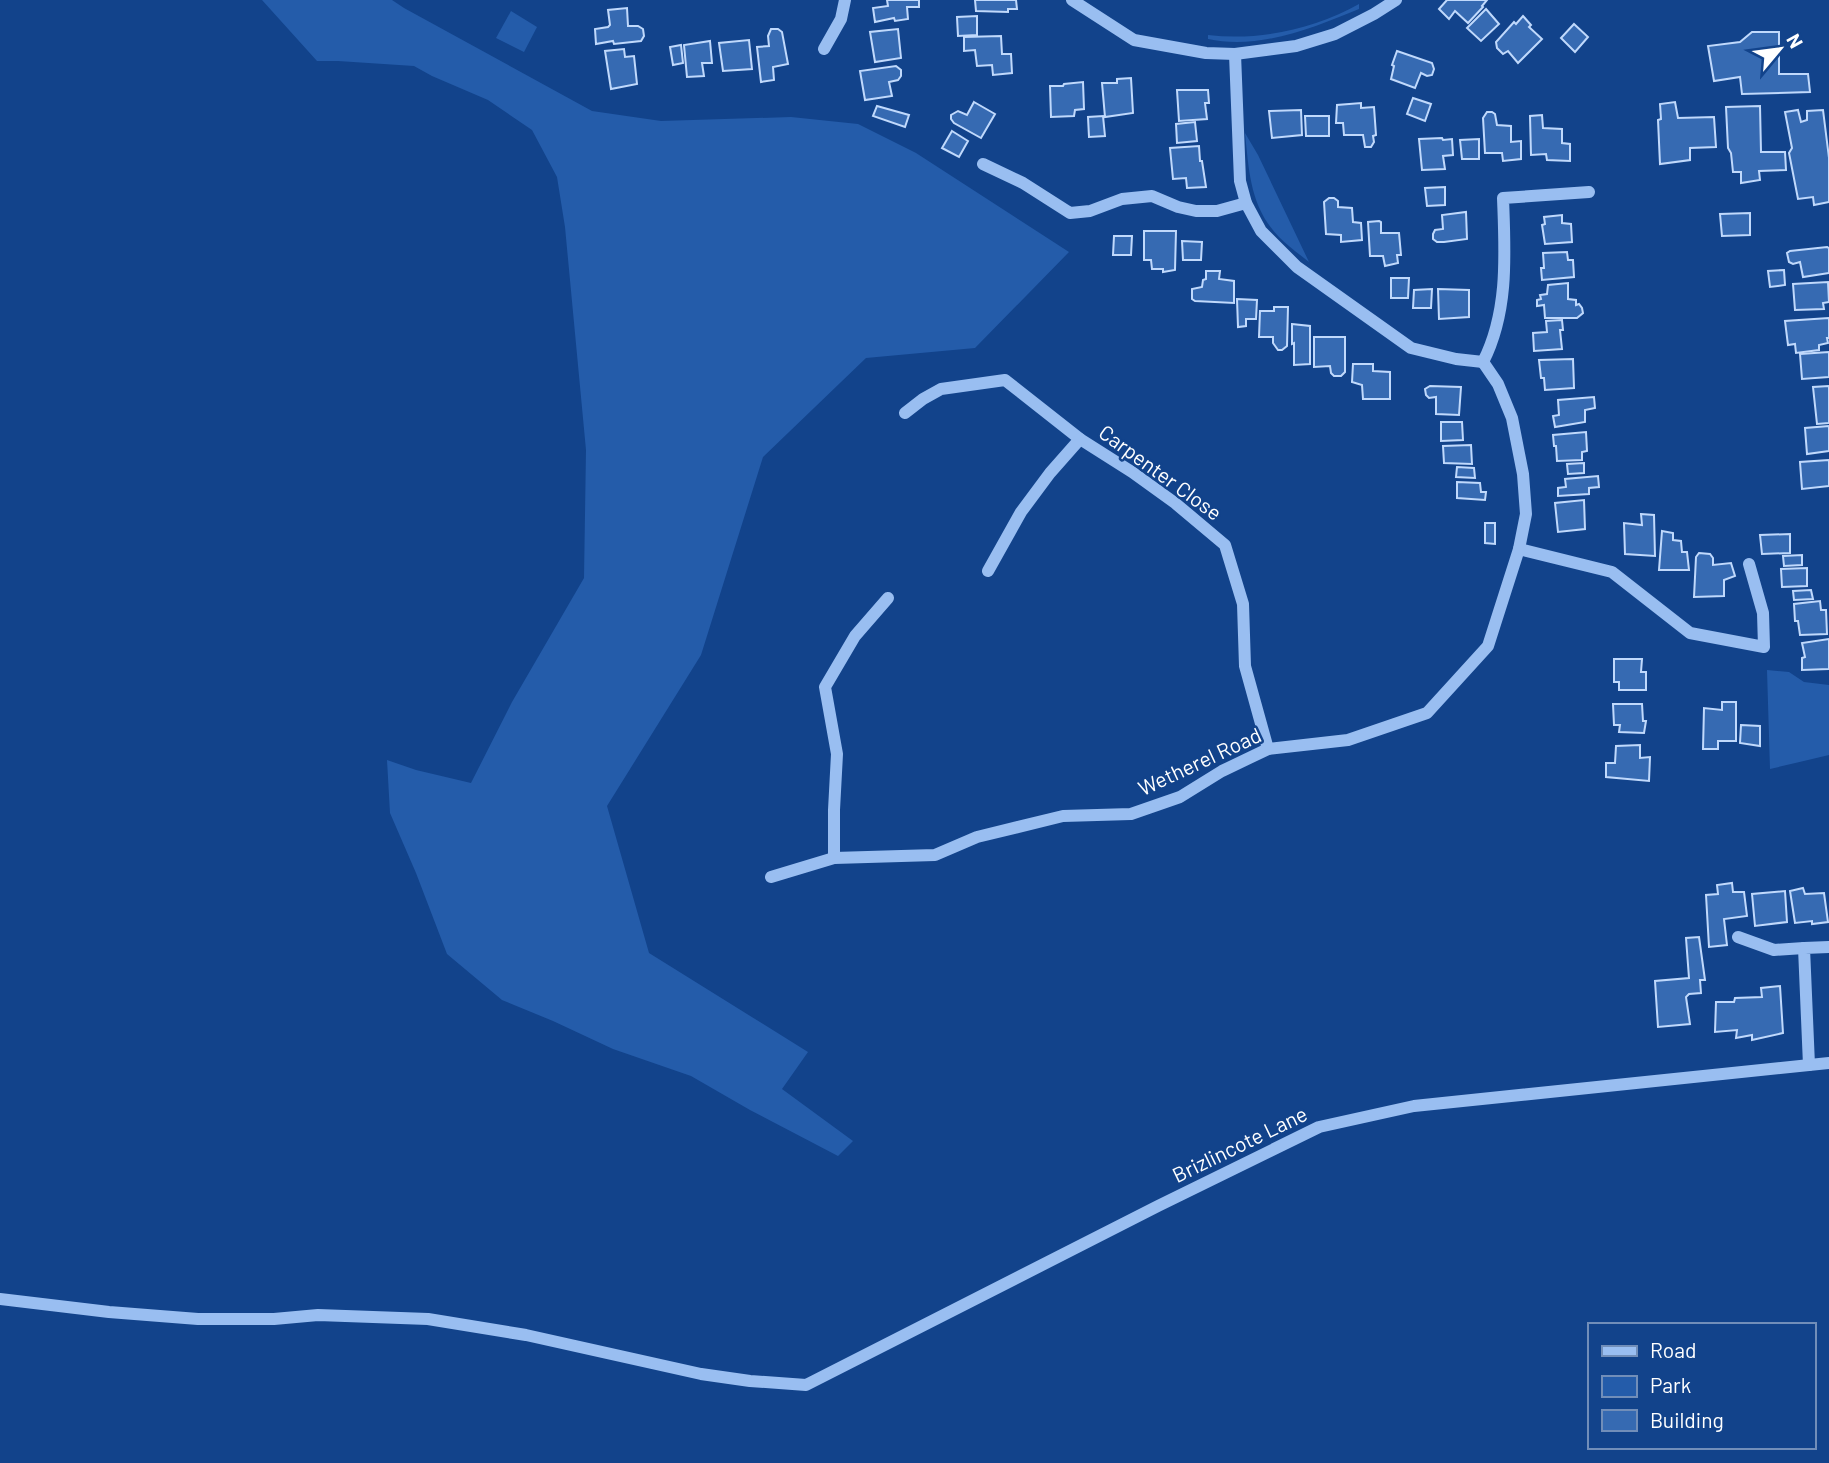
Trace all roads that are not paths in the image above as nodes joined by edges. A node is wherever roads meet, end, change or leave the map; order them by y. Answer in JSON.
{"nodes":[{"id":1,"x":845,"y":0,"type":"edge"},
{"id":2,"x":1072,"y":0,"type":"edge"},
{"id":3,"x":1396,"y":0,"type":"edge"},
{"id":4,"x":824,"y":49,"type":"dead end"},
{"id":5,"x":1235,"y":54,"type":"junction"},
{"id":6,"x":983,"y":164,"type":"dead end"},
{"id":7,"x":1590,"y":192,"type":"dead end"},
{"id":8,"x":1246,"y":203,"type":"junction"},
{"id":9,"x":1483,"y":362,"type":"junction"},
{"id":10,"x":905,"y":413,"type":"dead end"},
{"id":11,"x":1080,"y":439,"type":"junction"},
{"id":12,"x":1519,"y":549,"type":"junction"},
{"id":13,"x":1749,"y":564,"type":"dead end"},
{"id":14,"x":988,"y":571,"type":"dead end"},
{"id":15,"x":888,"y":598,"type":"dead end"},
{"id":16,"x":1268,"y":749,"type":"junction"},
{"id":17,"x":834,"y":858,"type":"junction"},
{"id":18,"x":771,"y":877,"type":"dead end"},
{"id":19,"x":1738,"y":937,"type":"dead end"},
{"id":20,"x":1829,"y":947,"type":"edge"},
{"id":21,"x":1804,"y":948,"type":"junction"},
{"id":22,"x":1829,"y":1063,"type":"edge"},
{"id":23,"x":1809,"y":1065,"type":"junction"},
{"id":24,"x":0,"y":1299,"type":"edge"}],
"edges":[{"from":1,"to":4,"type":"street"},
{"from":2,"to":5,"type":"street"},
{"from":3,"to":5,"type":"street"},
{"from":5,"to":8,"type":"street"},
{"from":6,"to":8,"type":"street"},
{"from":7,"to":9,"type":"street"},
{"from":8,"to":9,"type":"street"},
{"from":9,"to":12,"type":"street","name":"Wetherel Road"},
{"from":10,"to":11,"type":"street","name":"Carpenter Close"},
{"from":11,"to":14,"type":"street"},
{"from":11,"to":16,"type":"street","name":"Carpenter Close"},
{"from":12,"to":13,"type":"street"},
{"from":12,"to":16,"type":"street","name":"Wetherel Road"},
{"from":15,"to":17,"type":"street"},
{"from":16,"to":17,"type":"street","name":"Wetherel Road"},
{"from":17,"to":18,"type":"street","name":"Wetherel Road"},
{"from":19,"to":21,"type":"street"},
{"from":20,"to":21,"type":"street"},
{"from":21,"to":23,"type":"street"},
{"from":22,"to":23,"type":"street","name":"Brizlincote Lane"},
{"from":23,"to":24,"type":"street","name":"Brizlincote Lane"}]}
